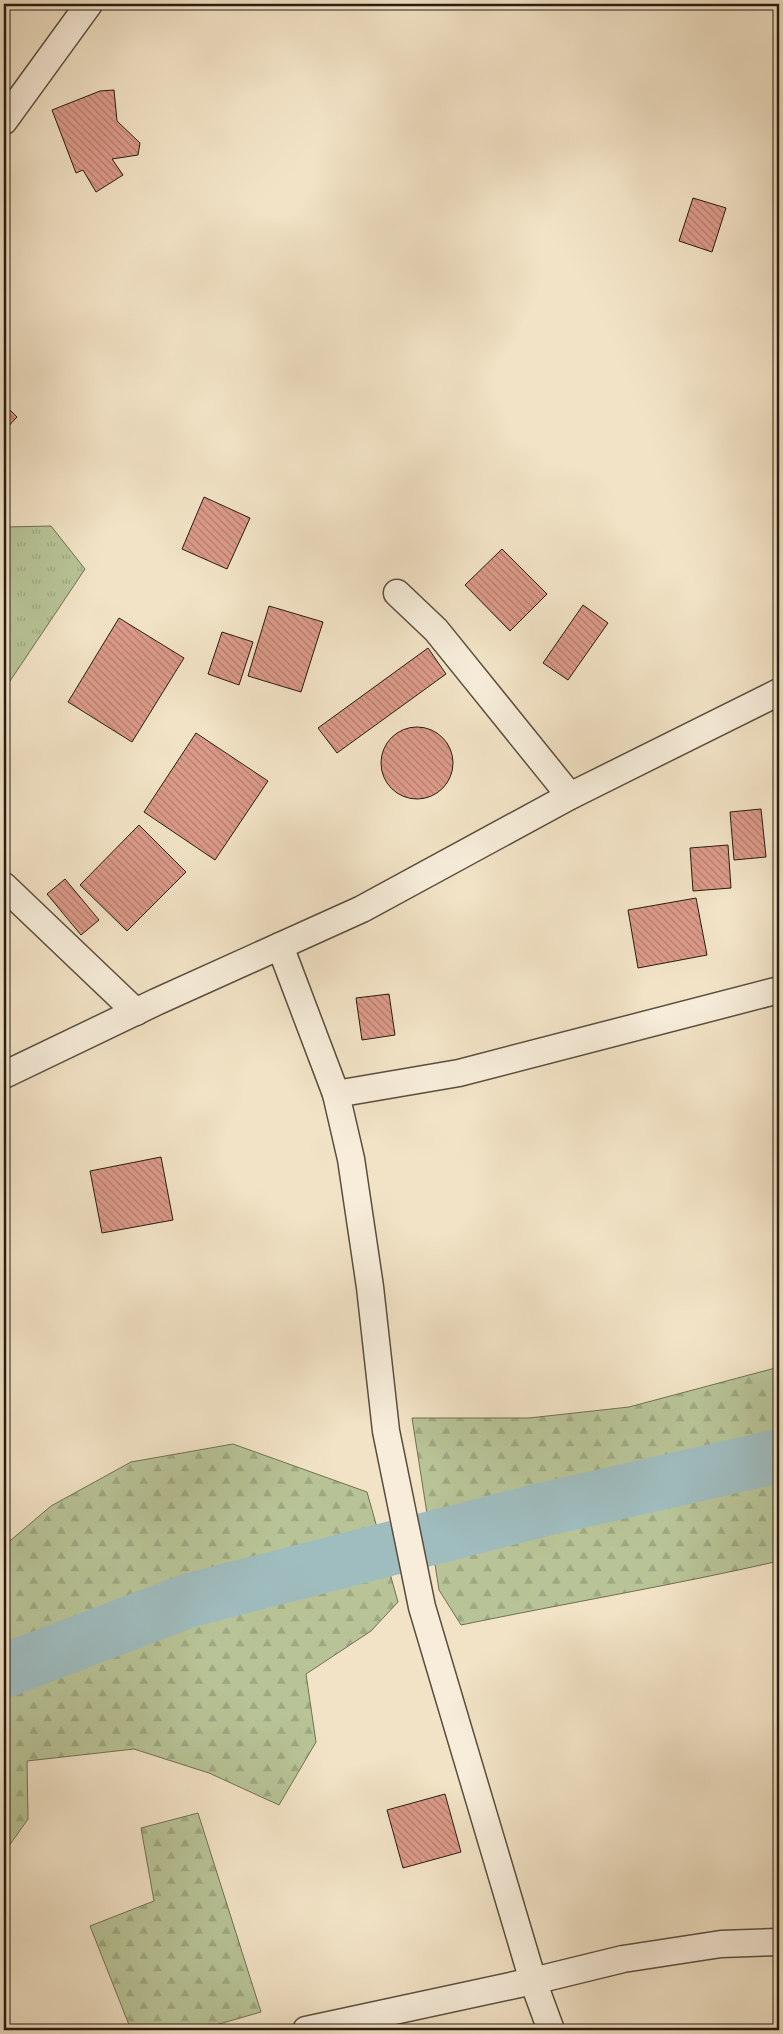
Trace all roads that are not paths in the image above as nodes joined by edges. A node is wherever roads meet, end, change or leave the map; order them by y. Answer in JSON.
{"nodes":[{"id":1,"x":89,"y":4,"type":"edge"},
{"id":2,"x":4,"y":121,"type":"edge"},
{"id":3,"x":397,"y":593,"type":"dead end"},
{"id":4,"x":779,"y":692,"type":"edge"},
{"id":5,"x":570,"y":796,"type":"junction"},
{"id":6,"x":4,"y":886,"type":"edge"},
{"id":7,"x":280,"y":946,"type":"junction"},
{"id":8,"x":779,"y":990,"type":"edge"},
{"id":9,"x":136,"y":1012,"type":"junction"},
{"id":10,"x":4,"y":1075,"type":"edge"},
{"id":11,"x":336,"y":1094,"type":"junction"},
{"id":12,"x":779,"y":1942,"type":"edge"},
{"id":13,"x":533,"y":1981,"type":"junction"},
{"id":14,"x":306,"y":2030,"type":"edge"},
{"id":15,"x":551,"y":2030,"type":"edge"}],
"edges":[{"from":1,"to":2,"type":"street"},
{"from":3,"to":5,"type":"street"},
{"from":4,"to":5,"type":"street"},
{"from":5,"to":7,"type":"street"},
{"from":6,"to":9,"type":"street"},
{"from":7,"to":9,"type":"street"},
{"from":7,"to":11,"type":"street"},
{"from":8,"to":11,"type":"street"},
{"from":9,"to":10,"type":"street"},
{"from":11,"to":13,"type":"street"},
{"from":12,"to":13,"type":"street"},
{"from":13,"to":14,"type":"street"},
{"from":13,"to":15,"type":"street"}]}
